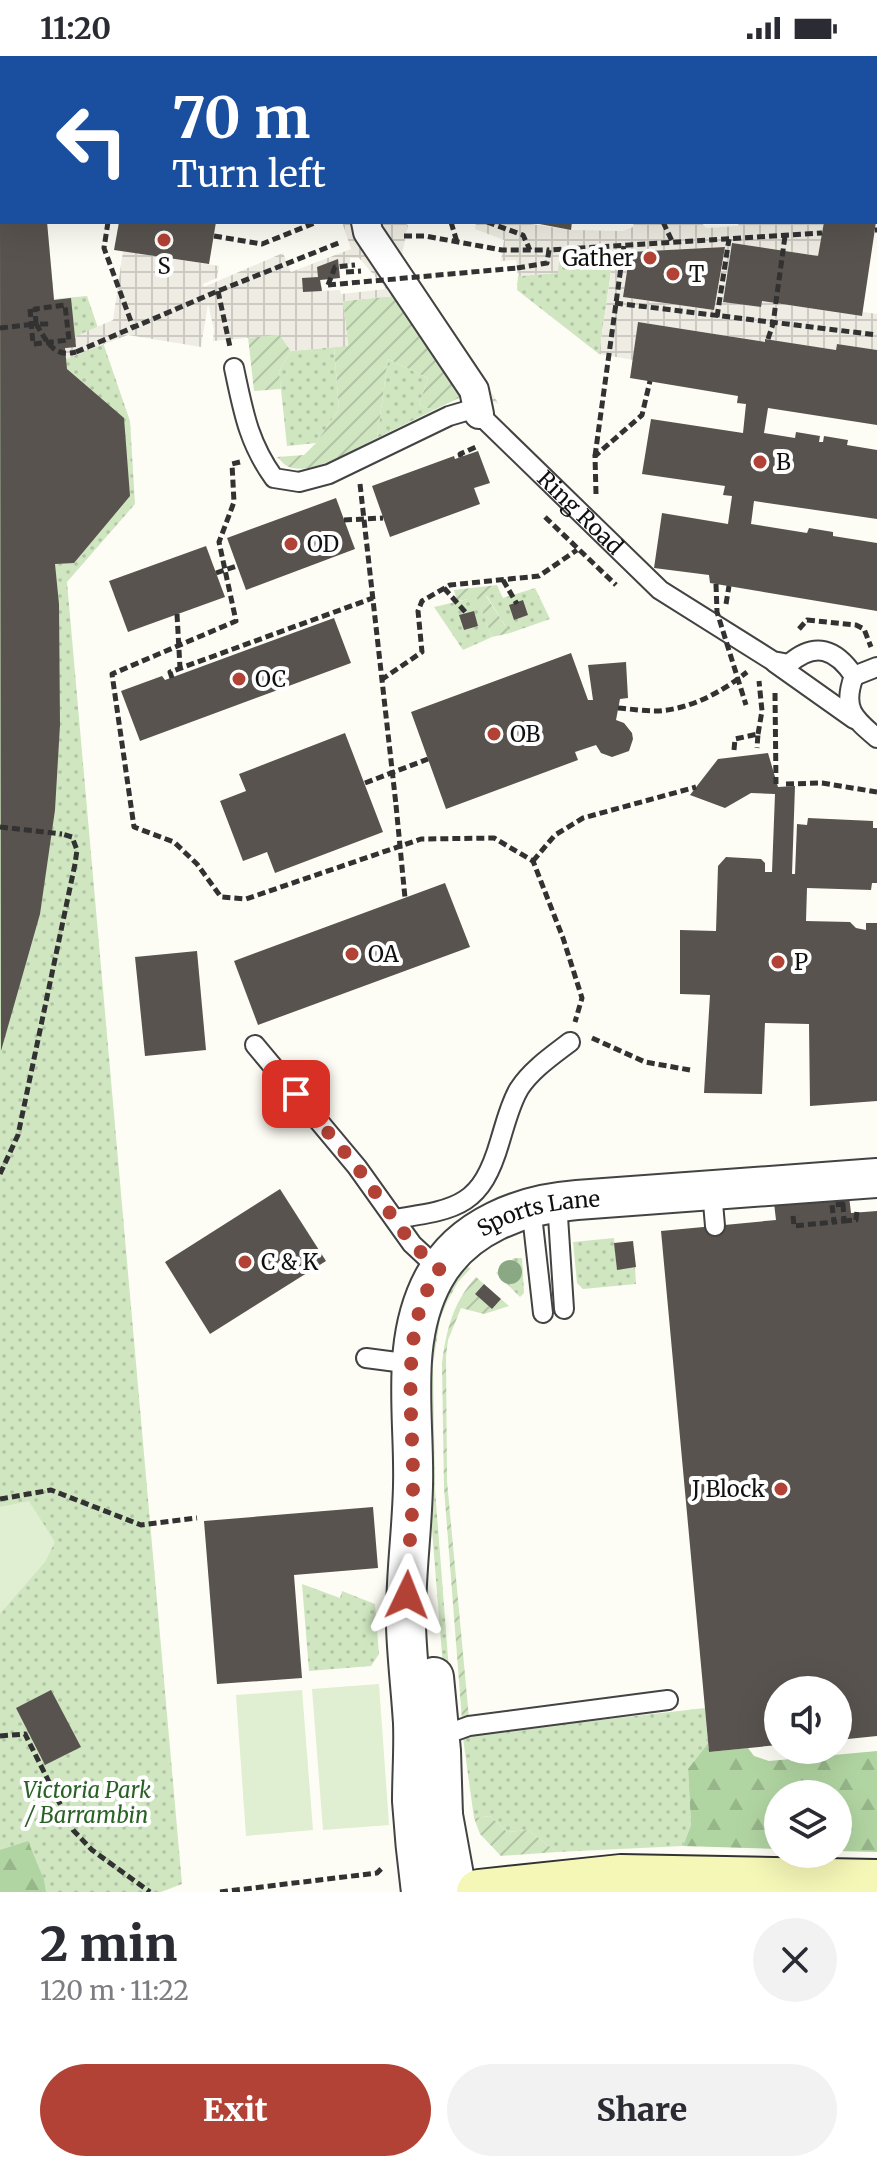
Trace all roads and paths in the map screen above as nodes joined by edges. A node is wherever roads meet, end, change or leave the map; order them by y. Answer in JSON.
{"nodes":[{"id":1,"x":108,"y":224,"type":"edge"},
{"id":2,"x":312,"y":224,"type":"edge"},
{"id":3,"x":452,"y":224,"type":"edge"},
{"id":4,"x":493,"y":224,"type":"edge"},
{"id":5,"x":664,"y":224,"type":"edge"},
{"id":6,"x":357,"y":231,"type":"edge"},
{"id":7,"x":822,"y":233,"type":"dead end"},
{"id":8,"x":214,"y":236,"type":"dead end"},
{"id":9,"x":425,"y":236,"type":"dead end"},
{"id":10,"x":785,"y":236,"type":"junction"},
{"id":11,"x":729,"y":239,"type":"junction"},
{"id":12,"x":457,"y":242,"type":"junction"},
{"id":13,"x":673,"y":243,"type":"junction"},
{"id":14,"x":624,"y":245,"type":"junction"},
{"id":15,"x":530,"y":250,"type":"junction"},
{"id":16,"x":549,"y":250,"type":"junction"},
{"id":17,"x":328,"y":285,"type":"dead end"},
{"id":18,"x":218,"y":291,"type":"junction"},
{"id":19,"x":615,"y":303,"type":"junction"},
{"id":20,"x":30,"y":309,"type":"dead end"},
{"id":21,"x":717,"y":317,"type":"junction"},
{"id":22,"x":36,"y":324,"type":"junction"},
{"id":23,"x":49,"y":324,"type":"dead end"},
{"id":24,"x":773,"y":324,"type":"junction"},
{"id":25,"x":133,"y":327,"type":"junction"},
{"id":26,"x":0,"y":328,"type":"edge"},
{"id":27,"x":877,"y":335,"type":"edge"},
{"id":28,"x":768,"y":339,"type":"dead end"},
{"id":29,"x":234,"y":368,"type":"joint"},
{"id":30,"x":650,"y":381,"type":"dead end"},
{"id":31,"x":479,"y":414,"type":"junction"},
{"id":32,"x":479,"y":446,"type":"dead end"},
{"id":33,"x":595,"y":456,"type":"junction"},
{"id":34,"x":259,"y":457,"type":"junction"},
{"id":35,"x":461,"y":457,"type":"dead end"},
{"id":36,"x":360,"y":481,"type":"dead end"},
{"id":37,"x":596,"y":501,"type":"dead end"},
{"id":38,"x":383,"y":518,"type":"dead end"},
{"id":39,"x":364,"y":519,"type":"junction"},
{"id":40,"x":344,"y":520,"type":"dead end"},
{"id":41,"x":577,"y":550,"type":"dead end"},
{"id":42,"x":237,"y":566,"type":"dead end"},
{"id":43,"x":216,"y":573,"type":"dead end"},
{"id":44,"x":503,"y":580,"type":"junction"},
{"id":45,"x":716,"y":584,"type":"dead end"},
{"id":46,"x":729,"y":586,"type":"dead end"},
{"id":47,"x":444,"y":588,"type":"junction"},
{"id":48,"x":373,"y":598,"type":"junction"},
{"id":49,"x":517,"y":604,"type":"dead end"},
{"id":50,"x":726,"y":606,"type":"dead end"},
{"id":51,"x":177,"y":614,"type":"dead end"},
{"id":52,"x":467,"y":614,"type":"dead end"},
{"id":53,"x":765,"y":662,"type":"junction"},
{"id":54,"x":877,"y":667,"type":"edge"},
{"id":55,"x":180,"y":668,"type":"junction"},
{"id":56,"x":854,"y":676,"type":"junction"},
{"id":57,"x":172,"y":678,"type":"dead end"},
{"id":58,"x":381,"y":680,"type":"junction"},
{"id":59,"x":759,"y":680,"type":"dead end"},
{"id":60,"x":776,"y":698,"type":"dead end"},
{"id":61,"x":746,"y":705,"type":"dead end"},
{"id":62,"x":618,"y":708,"type":"dead end"},
{"id":63,"x":854,"y":719,"type":"junction"},
{"id":64,"x":758,"y":734,"type":"junction"},
{"id":65,"x":877,"y":738,"type":"edge"},
{"id":66,"x":757,"y":748,"type":"dead end"},
{"id":67,"x":734,"y":750,"type":"dead end"},
{"id":68,"x":428,"y":759,"type":"dead end"},
{"id":69,"x":392,"y":773,"type":"junction"},
{"id":70,"x":365,"y":783,"type":"dead end"},
{"id":71,"x":776,"y":784,"type":"dead end"},
{"id":72,"x":786,"y":784,"type":"dead end"},
{"id":73,"x":696,"y":787,"type":"dead end"},
{"id":74,"x":877,"y":792,"type":"edge"},
{"id":75,"x":0,"y":827,"type":"edge"},
{"id":76,"x":533,"y":861,"type":"junction"},
{"id":77,"x":405,"y":898,"type":"dead end"},
{"id":78,"x":571,"y":1035,"type":"junction"},
{"id":79,"x":255,"y":1045,"type":"dead end"},
{"id":80,"x":690,"y":1070,"type":"dead end"},
{"id":81,"x":0,"y":1174,"type":"edge"},
{"id":82,"x":877,"y":1178,"type":"edge"},
{"id":83,"x":544,"y":1204,"type":"junction"},
{"id":84,"x":792,"y":1207,"type":"dead end"},
{"id":85,"x":844,"y":1213,"type":"dead end"},
{"id":86,"x":833,"y":1214,"type":"dead end"},
{"id":87,"x":395,"y":1219,"type":"junction"},
{"id":88,"x":834,"y":1222,"type":"junction"},
{"id":89,"x":440,"y":1270,"type":"junction"},
{"id":90,"x":564,"y":1309,"type":"dead end"},
{"id":91,"x":543,"y":1313,"type":"dead end"},
{"id":92,"x":366,"y":1358,"type":"dead end"},
{"id":93,"x":412,"y":1364,"type":"junction"},
{"id":94,"x":413,"y":1487,"type":"junction"},
{"id":95,"x":0,"y":1499,"type":"edge"},
{"id":96,"x":197,"y":1518,"type":"dead end"},
{"id":97,"x":668,"y":1700,"type":"dead end"},
{"id":98,"x":413,"y":1724,"type":"junction"},
{"id":99,"x":458,"y":1730,"type":"dead end"},
{"id":100,"x":0,"y":1736,"type":"edge"},
{"id":101,"x":443,"y":1815,"type":"junction"},
{"id":102,"x":387,"y":1864,"type":"dead end"},
{"id":103,"x":877,"y":1882,"type":"edge"},
{"id":104,"x":150,"y":1892,"type":"edge"},
{"id":105,"x":220,"y":1892,"type":"edge"},
{"id":106,"x":421,"y":1892,"type":"edge"},
{"id":107,"x":457,"y":1892,"type":"edge"},
{"id":108,"x":479,"y":1892,"type":"edge"}],
"edges":[{"from":1,"to":25,"type":"path"},
{"from":2,"to":8,"type":"path"},
{"from":3,"to":12,"type":"path"},
{"from":4,"to":15,"type":"path"},
{"from":5,"to":13,"type":"path"},
{"from":6,"to":18,"type":"path"},
{"from":6,"to":31,"type":"street","name":"Ring Road"},
{"from":7,"to":10,"type":"path"},
{"from":9,"to":12,"type":"path"},
{"from":10,"to":11,"type":"path"},
{"from":10,"to":24,"type":"path"},
{"from":11,"to":13,"type":"path"},
{"from":11,"to":21,"type":"path"},
{"from":12,"to":15,"type":"path"},
{"from":13,"to":14,"type":"path"},
{"from":14,"to":16,"type":"path"},
{"from":14,"to":19,"type":"path"},
{"from":15,"to":16,"type":"path"},
{"from":16,"to":17,"type":"path","bridge":true},
{"from":18,"to":25,"type":"path"},
{"from":18,"to":29,"type":"path"},
{"from":19,"to":21,"type":"path"},
{"from":19,"to":33,"type":"path"},
{"from":20,"to":22,"type":"path"},
{"from":21,"to":24,"type":"path"},
{"from":22,"to":23,"type":"path"},
{"from":22,"to":25,"type":"path","bridge":true},
{"from":22,"to":26,"type":"path","bridge":true},
{"from":24,"to":27,"type":"path"},
{"from":24,"to":28,"type":"path"},
{"from":29,"to":34,"type":"lane"},
{"from":30,"to":33,"type":"path"},
{"from":31,"to":34,"type":"lane"},
{"from":31,"to":53,"type":"lane","name":"Ring Road"},
{"from":32,"to":35,"type":"path"},
{"from":33,"to":37,"type":"path"},
{"from":34,"to":76,"type":"path"},
{"from":36,"to":39,"type":"path"},
{"from":38,"to":39,"type":"path"},
{"from":39,"to":40,"type":"path"},
{"from":39,"to":48,"type":"path"},
{"from":41,"to":44,"type":"path"},
{"from":42,"to":43,"type":"path","bridge":true},
{"from":44,"to":47,"type":"path"},
{"from":44,"to":49,"type":"path"},
{"from":45,"to":61,"type":"path","bridge":true},
{"from":46,"to":50,"type":"path"},
{"from":47,"to":52,"type":"path"},
{"from":47,"to":58,"type":"path"},
{"from":48,"to":55,"type":"path"},
{"from":48,"to":58,"type":"path"},
{"from":51,"to":55,"type":"path","bridge":true},
{"from":53,"to":56,"type":"lane"},
{"from":53,"to":62,"type":"path"},
{"from":53,"to":63,"type":"lane","name":"Ring Road"},
{"from":54,"to":56,"type":"lane"},
{"from":55,"to":57,"type":"path"},
{"from":56,"to":63,"type":"lane"},
{"from":58,"to":69,"type":"path"},
{"from":59,"to":64,"type":"path"},
{"from":60,"to":71,"type":"path"},
{"from":63,"to":65,"type":"lane","name":"Ring Road"},
{"from":64,"to":66,"type":"path"},
{"from":64,"to":67,"type":"path"},
{"from":68,"to":69,"type":"path"},
{"from":69,"to":70,"type":"path"},
{"from":69,"to":77,"type":"path","bridge":true},
{"from":72,"to":74,"type":"path"},
{"from":73,"to":76,"type":"path"},
{"from":75,"to":81,"type":"path","bridge":true},
{"from":76,"to":78,"type":"path"},
{"from":78,"to":80,"type":"path"},
{"from":78,"to":87,"type":"lane"},
{"from":79,"to":87,"type":"lane"},
{"from":82,"to":83,"type":"street","name":"Sports Lane"},
{"from":83,"to":89,"type":"street","name":"Sports Lane"},
{"from":83,"to":90,"type":"lane"},
{"from":83,"to":91,"type":"lane"},
{"from":84,"to":88,"type":"path"},
{"from":85,"to":88,"type":"path"},
{"from":86,"to":88,"type":"path"},
{"from":87,"to":89,"type":"lane"},
{"from":89,"to":93,"type":"street","name":"Sports Lane"},
{"from":92,"to":93,"type":"lane"},
{"from":93,"to":94,"type":"street","name":"Sports Lane"},
{"from":94,"to":98,"type":"street","name":"Sports Lane"},
{"from":94,"to":101,"type":"street","name":"Sports Lane"},
{"from":95,"to":96,"type":"path"},
{"from":97,"to":99,"type":"lane"},
{"from":98,"to":101,"type":"street","name":"Sports Lane"},
{"from":98,"to":106,"type":"street","name":"Sports Lane"},
{"from":100,"to":104,"type":"path"},
{"from":101,"to":107,"type":"street","name":"Sports Lane"},
{"from":102,"to":105,"type":"path"},
{"from":103,"to":108,"type":"main road"}]}
